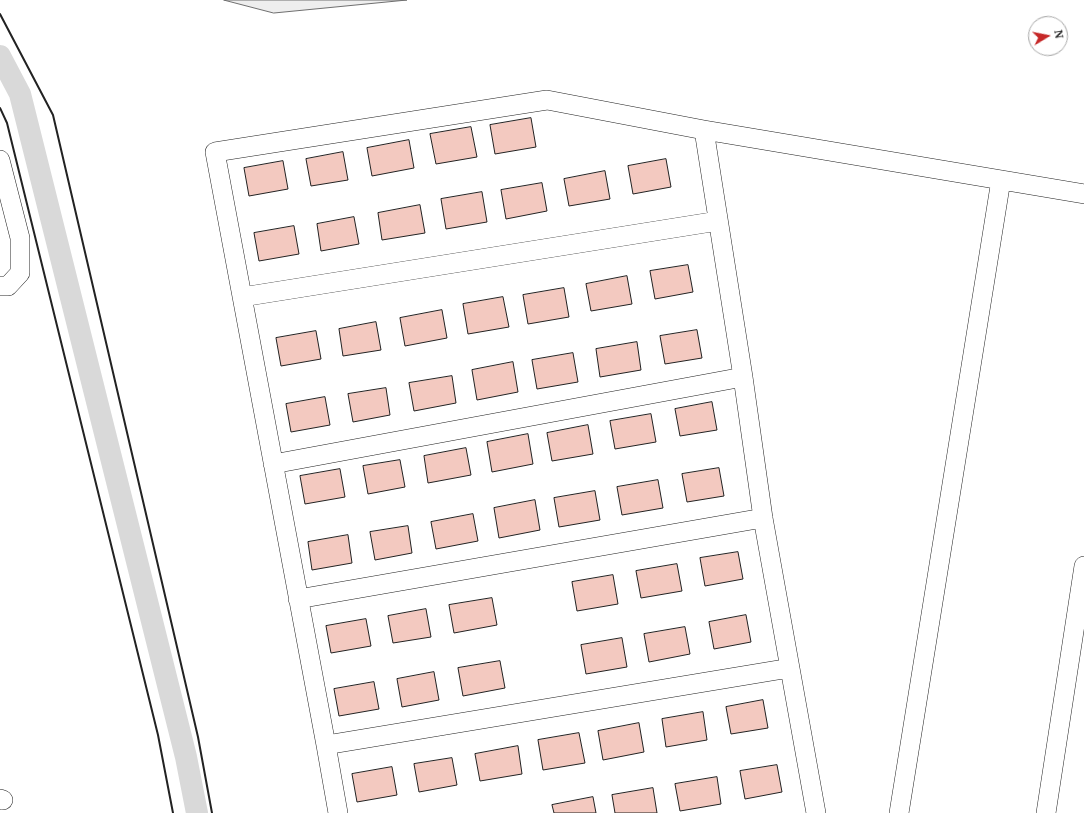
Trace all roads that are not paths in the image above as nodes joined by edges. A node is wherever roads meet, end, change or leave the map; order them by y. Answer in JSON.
{"nodes":[{"id":1,"x":704,"y":130,"type":"junction"},
{"id":2,"x":0,"y":160,"type":"edge"},
{"id":3,"x":1001,"y":180,"type":"junction"},
{"id":4,"x":1084,"y":194,"type":"edge"},
{"id":5,"x":718,"y":221,"type":"junction"},
{"id":6,"x":0,"y":286,"type":"edge"},
{"id":7,"x":242,"y":298,"type":"junction"},
{"id":8,"x":743,"y":377,"type":"junction"},
{"id":9,"x":274,"y":464,"type":"junction"},
{"id":10,"x":763,"y":518,"type":"junction"},
{"id":11,"x":1084,"y":566,"type":"edge"},
{"id":12,"x":298,"y":599,"type":"junction"},
{"id":13,"x":790,"y":668,"type":"junction"},
{"id":14,"x":326,"y":745,"type":"junction"},
{"id":15,"x":338,"y":813,"type":"edge"},
{"id":16,"x":816,"y":813,"type":"edge"},
{"id":17,"x":899,"y":813,"type":"edge"},
{"id":18,"x":1046,"y":813,"type":"edge"}],
"edges":[{"from":1,"to":3,"type":"street"},
{"from":1,"to":5,"type":"street"},
{"from":1,"to":7,"type":"street"},
{"from":2,"to":6,"type":"street"},
{"from":3,"to":4,"type":"street"},
{"from":3,"to":17,"type":"street"},
{"from":5,"to":7,"type":"street"},
{"from":5,"to":8,"type":"street"},
{"from":7,"to":9,"type":"street"},
{"from":8,"to":9,"type":"street"},
{"from":8,"to":10,"type":"street"},
{"from":9,"to":12,"type":"street"},
{"from":10,"to":12,"type":"street"},
{"from":10,"to":13,"type":"street"},
{"from":11,"to":18,"type":"street"},
{"from":12,"to":14,"type":"street"},
{"from":13,"to":14,"type":"street"},
{"from":13,"to":16,"type":"street"},
{"from":14,"to":15,"type":"street"}]}
